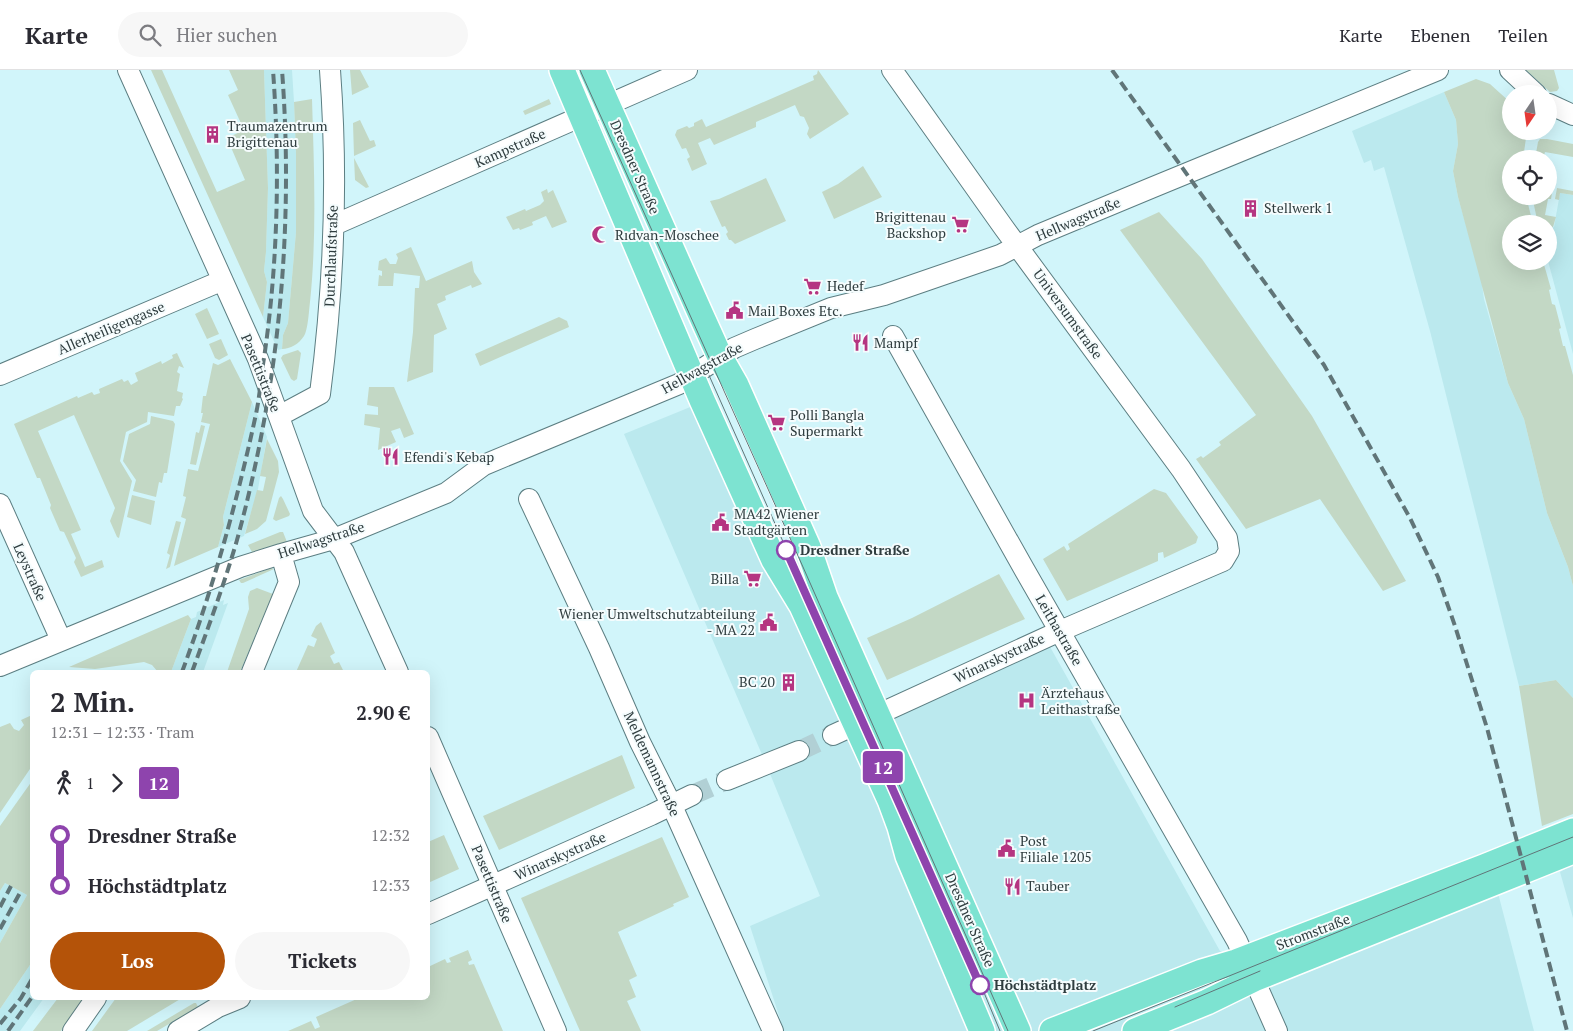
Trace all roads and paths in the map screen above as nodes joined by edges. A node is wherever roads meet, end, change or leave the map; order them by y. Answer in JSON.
{"nodes":[{"id":1,"x":128,"y":70,"type":"edge"},
{"id":2,"x":330,"y":70,"type":"edge"},
{"id":3,"x":562,"y":70,"type":"edge"},
{"id":4,"x":592,"y":70,"type":"edge"},
{"id":5,"x":687,"y":70,"type":"edge"},
{"id":6,"x":892,"y":70,"type":"edge"},
{"id":7,"x":1438,"y":70,"type":"edge"},
{"id":8,"x":1510,"y":70,"type":"edge"},
{"id":9,"x":1526,"y":85,"type":"edge"},
{"id":10,"x":608,"y":106,"type":"junction"},
{"id":11,"x":1558,"y":108,"type":"edge"},
{"id":12,"x":1573,"y":115,"type":"edge"},
{"id":13,"x":582,"y":117,"type":"junction"},
{"id":14,"x":334,"y":226,"type":"junction"},
{"id":15,"x":1018,"y":246,"type":"junction"},
{"id":16,"x":221,"y":281,"type":"junction"},
{"id":17,"x":893,"y":336,"type":"dead end"},
{"id":18,"x":720,"y":357,"type":"junction"},
{"id":19,"x":0,"y":375,"type":"edge"},
{"id":20,"x":692,"y":376,"type":"junction"},
{"id":21,"x":279,"y":416,"type":"junction"},
{"id":22,"x":529,"y":499,"type":"dead end"},
{"id":23,"x":0,"y":504,"type":"edge"},
{"id":24,"x":334,"y":539,"type":"junction"},
{"id":25,"x":281,"y":554,"type":"junction"},
{"id":26,"x":1223,"y":562,"type":"joint"},
{"id":27,"x":1060,"y":631,"type":"junction"},
{"id":28,"x":61,"y":640,"type":"junction"},
{"id":29,"x":0,"y":666,"type":"edge"},
{"id":30,"x":253,"y":670,"type":"edge"},
{"id":31,"x":397,"y":670,"type":"edge"},
{"id":32,"x":866,"y":720,"type":"junction"},
{"id":33,"x":833,"y":735,"type":"tunnel mouth"},
{"id":34,"x":430,"y":741,"type":"edge"},
{"id":35,"x":799,"y":751,"type":"tunnel mouth"},
{"id":36,"x":727,"y":780,"type":"tunnel mouth"},
{"id":37,"x":692,"y":795,"type":"tunnel mouth"},
{"id":38,"x":672,"y":806,"type":"junction"},
{"id":39,"x":1573,"y":831,"type":"edge"},
{"id":40,"x":1573,"y":851,"type":"edge"},
{"id":41,"x":492,"y":886,"type":"junction"},
{"id":42,"x":430,"y":913,"type":"edge"},
{"id":43,"x":1250,"y":969,"type":"junction"},
{"id":44,"x":95,"y":1000,"type":"edge"},
{"id":45,"x":216,"y":1002,"type":"edge"},
{"id":46,"x":73,"y":1031,"type":"edge"},
{"id":47,"x":178,"y":1031,"type":"edge"},
{"id":48,"x":556,"y":1031,"type":"edge"},
{"id":49,"x":773,"y":1031,"type":"edge"},
{"id":50,"x":982,"y":1031,"type":"edge"},
{"id":51,"x":1018,"y":1031,"type":"edge"},
{"id":52,"x":1052,"y":1031,"type":"edge"},
{"id":53,"x":1135,"y":1031,"type":"edge"},
{"id":54,"x":1277,"y":1031,"type":"edge"}],
"edges":[{"from":1,"to":16,"type":"street","name":"Pasettistraße"},
{"from":2,"to":14,"type":"street","name":"Durchlaufstraße"},
{"from":3,"to":13,"type":"main road","name":"Dresdner Straße"},
{"from":4,"to":10,"type":"main road","name":"Dresdner Straße"},
{"from":5,"to":10,"type":"street","name":"Kampstraße"},
{"from":6,"to":15,"type":"street","name":"Universumstraße"},
{"from":7,"to":15,"type":"street","name":"Hellwagstraße"},
{"from":8,"to":9,"type":"street"},
{"from":10,"to":13,"type":"street","name":"Kampstraße"},
{"from":10,"to":18,"type":"main road","name":"Dresdner Straße"},
{"from":11,"to":12,"type":"street"},
{"from":13,"to":14,"type":"street","name":"Kampstraße"},
{"from":13,"to":20,"type":"main road","name":"Dresdner Straße"},
{"from":14,"to":21,"type":"street","name":"Durchlaufstraße"},
{"from":15,"to":18,"type":"street","name":"Hellwagstraße"},
{"from":15,"to":26,"type":"street","name":"Universumstraße"},
{"from":16,"to":19,"type":"street","name":"Allerheiligengasse"},
{"from":16,"to":21,"type":"street","name":"Pasettistraße"},
{"from":17,"to":27,"type":"street","name":"Leithastraße"},
{"from":18,"to":20,"type":"street","name":"Hellwagstraße"},
{"from":18,"to":32,"type":"main road","name":"Dresdner Straße"},
{"from":20,"to":24,"type":"street","name":"Hellwagstraße"},
{"from":20,"to":32,"type":"main road","name":"Dresdner Straße"},
{"from":21,"to":24,"type":"street","name":"Pasettistraße"},
{"from":22,"to":38,"type":"street","name":"Meldemannstraße"},
{"from":23,"to":28,"type":"street","name":"Leystraße"},
{"from":24,"to":25,"type":"street","name":"Hellwagstraße"},
{"from":24,"to":31,"type":"street","name":"Pasettistraße"},
{"from":25,"to":28,"type":"street","name":"Hellwagstraße"},
{"from":25,"to":30,"type":"street"},
{"from":26,"to":27,"type":"street","name":"Winarskystraße"},
{"from":27,"to":32,"type":"street","name":"Winarskystraße"},
{"from":27,"to":43,"type":"street","name":"Leithastraße"},
{"from":28,"to":29,"type":"street","name":"Hellwagstraße"},
{"from":32,"to":33,"type":"street","name":"Winarskystraße"},
{"from":32,"to":50,"type":"main road","name":"Dresdner Straße"},
{"from":32,"to":51,"type":"main road","name":"Dresdner Straße"},
{"from":34,"to":41,"type":"street","name":"Pasettistraße"},
{"from":35,"to":36,"type":"street"},
{"from":37,"to":38,"type":"street","name":"Winarskystraße"},
{"from":38,"to":41,"type":"street","name":"Winarskystraße"},
{"from":38,"to":49,"type":"street","name":"Meldemannstraße"},
{"from":39,"to":43,"type":"main road","name":"Stromstraße"},
{"from":40,"to":43,"type":"main road","name":"Stromstraße"},
{"from":41,"to":42,"type":"street","name":"Winarskystraße"},
{"from":41,"to":48,"type":"street","name":"Pasettistraße"},
{"from":43,"to":52,"type":"main road","name":"Stromstraße"},
{"from":43,"to":53,"type":"main road","name":"Stromstraße"},
{"from":43,"to":54,"type":"street","name":"Leithastraße"},
{"from":44,"to":46,"type":"street"},
{"from":45,"to":47,"type":"street"}]}
